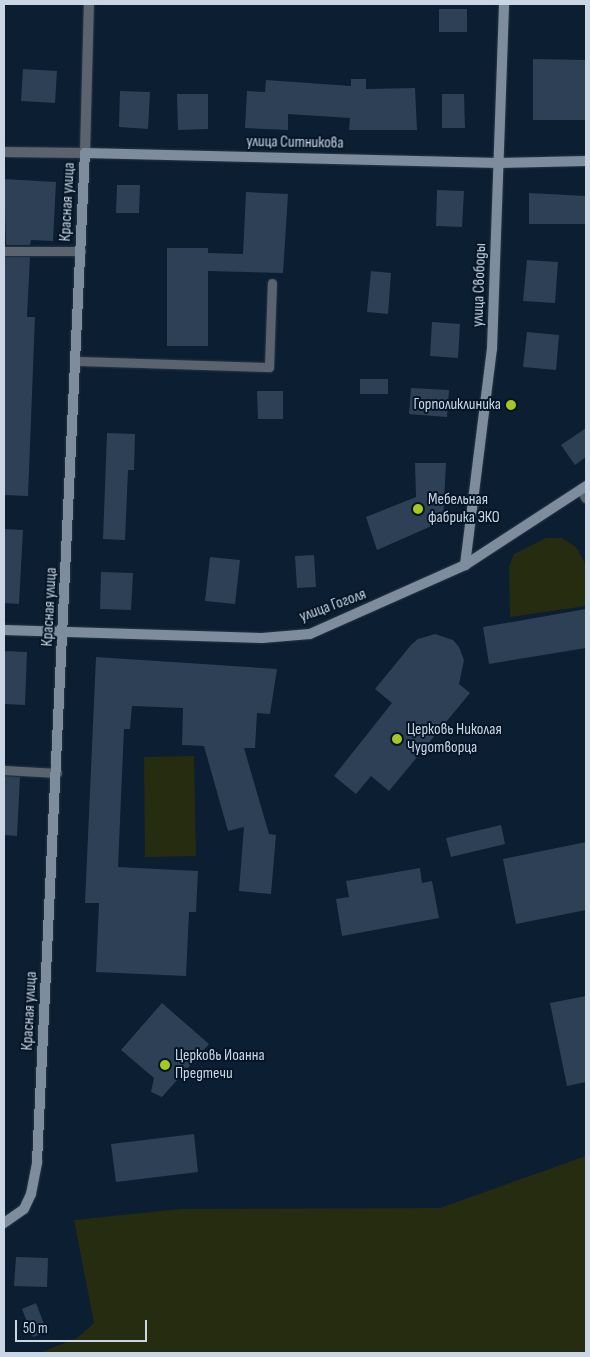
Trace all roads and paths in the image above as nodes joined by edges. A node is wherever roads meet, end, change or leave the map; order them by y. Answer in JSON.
{"nodes":[{"id":1,"x":89,"y":4,"type":"edge"},
{"id":2,"x":504,"y":4,"type":"edge"},
{"id":3,"x":4,"y":152,"type":"edge"},
{"id":4,"x":85,"y":153,"type":"junction"},
{"id":5,"x":586,"y":161,"type":"edge"},
{"id":6,"x":499,"y":163,"type":"junction"},
{"id":7,"x":4,"y":251,"type":"edge"},
{"id":8,"x":81,"y":251,"type":"junction"},
{"id":9,"x":272,"y":283,"type":"dead end"},
{"id":10,"x":76,"y":361,"type":"junction"},
{"id":11,"x":585,"y":491,"type":"edge"},
{"id":12,"x":465,"y":565,"type":"junction"},
{"id":13,"x":4,"y":630,"type":"edge"},
{"id":14,"x":64,"y":632,"type":"junction"},
{"id":15,"x":4,"y":770,"type":"edge"},
{"id":16,"x":57,"y":773,"type":"junction"},
{"id":17,"x":4,"y":1223,"type":"edge"}],
"edges":[{"from":1,"to":4,"type":"street","name":"Красная улица"},
{"from":2,"to":6,"type":"main road","name":"улица Свободы"},
{"from":3,"to":4,"type":"street","name":"улица Ситникова"},
{"from":4,"to":6,"type":"main road","name":"улица Ситникова"},
{"from":4,"to":8,"type":"main road","name":"Красная улица"},
{"from":5,"to":6,"type":"main road","name":"улица Ситникова"},
{"from":6,"to":12,"type":"main road","name":"улица Свободы"},
{"from":7,"to":8,"type":"lane"},
{"from":8,"to":10,"type":"main road","name":"Красная улица"},
{"from":9,"to":10,"type":"lane"},
{"from":10,"to":14,"type":"main road","name":"Красная улица"},
{"from":11,"to":12,"type":"main road","name":"улица Гоголя"},
{"from":12,"to":14,"type":"main road","name":"улица Гоголя"},
{"from":13,"to":14,"type":"main road","name":"улица Гоголя"},
{"from":14,"to":16,"type":"main road","name":"Красная улица"},
{"from":15,"to":16,"type":"lane"},
{"from":16,"to":17,"type":"main road","name":"Красная улица"}]}
